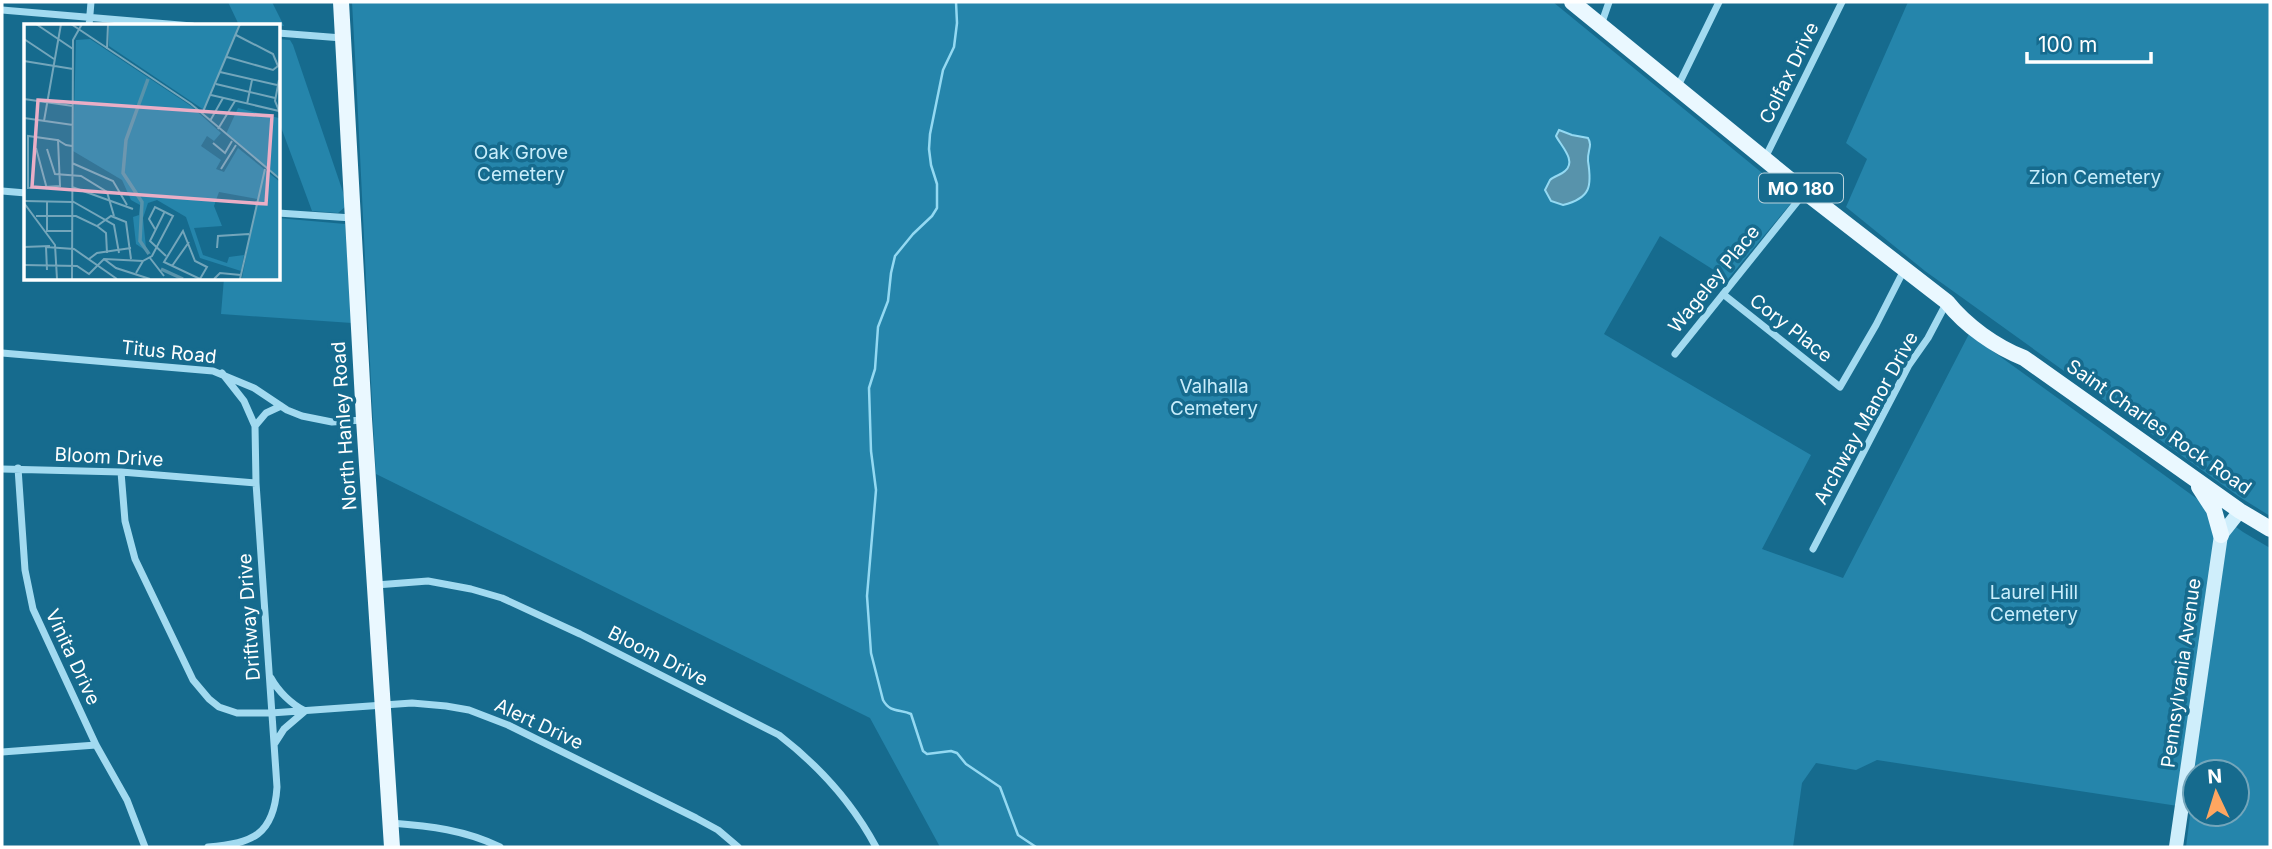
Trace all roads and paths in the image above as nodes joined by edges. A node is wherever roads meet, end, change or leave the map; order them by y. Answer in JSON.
{"nodes":[{"id":1,"x":91,"y":2,"type":"edge"},
{"id":2,"x":341,"y":2,"type":"edge"},
{"id":3,"x":1572,"y":2,"type":"edge"},
{"id":4,"x":1609,"y":2,"type":"edge"},
{"id":5,"x":1719,"y":2,"type":"edge"},
{"id":6,"x":1842,"y":2,"type":"edge"},
{"id":7,"x":2,"y":10,"type":"edge"},
{"id":8,"x":89,"y":22,"type":"edge"},
{"id":9,"x":140,"y":24,"type":"edge"},
{"id":10,"x":1601,"y":25,"type":"junction"},
{"id":11,"x":280,"y":33,"type":"edge"},
{"id":12,"x":343,"y":38,"type":"junction"},
{"id":13,"x":1678,"y":86,"type":"junction"},
{"id":14,"x":1765,"y":158,"type":"junction"},
{"id":15,"x":2,"y":191,"type":"edge"},
{"id":16,"x":1805,"y":192,"type":"junction"},
{"id":17,"x":24,"y":193,"type":"edge"},
{"id":18,"x":280,"y":212,"type":"edge"},
{"id":19,"x":352,"y":218,"type":"junction"},
{"id":20,"x":1904,"y":269,"type":"junction"},
{"id":21,"x":1723,"y":294,"type":"junction"},
{"id":22,"x":1947,"y":302,"type":"junction"},
{"id":23,"x":2,"y":353,"type":"edge"},
{"id":24,"x":1675,"y":354,"type":"dead end"},
{"id":25,"x":222,"y":373,"type":"junction"},
{"id":26,"x":281,"y":406,"type":"junction"},
{"id":27,"x":364,"y":419,"type":"junction"},
{"id":28,"x":255,"y":426,"type":"junction"},
{"id":29,"x":18,"y":468,"type":"junction"},
{"id":30,"x":2,"y":469,"type":"edge"},
{"id":31,"x":121,"y":472,"type":"junction"},
{"id":32,"x":2194,"y":479,"type":"junction"},
{"id":33,"x":256,"y":483,"type":"junction"},
{"id":34,"x":2240,"y":511,"type":"junction"},
{"id":35,"x":2270,"y":529,"type":"edge"},
{"id":36,"x":2221,"y":535,"type":"junction"},
{"id":37,"x":1813,"y":549,"type":"dead end"},
{"id":38,"x":376,"y":584,"type":"junction"},
{"id":39,"x":269,"y":671,"type":"junction"},
{"id":40,"x":384,"y":705,"type":"junction"},
{"id":41,"x":305,"y":711,"type":"junction"},
{"id":42,"x":271,"y":713,"type":"junction"},
{"id":43,"x":96,"y":745,"type":"junction"},
{"id":44,"x":274,"y":745,"type":"junction"},
{"id":45,"x":2,"y":752,"type":"edge"},
{"id":46,"x":391,"y":823,"type":"junction"},
{"id":47,"x":145,"y":847,"type":"edge"},
{"id":48,"x":208,"y":847,"type":"edge"},
{"id":49,"x":392,"y":847,"type":"edge"},
{"id":50,"x":500,"y":847,"type":"edge"},
{"id":51,"x":738,"y":847,"type":"edge"},
{"id":52,"x":876,"y":847,"type":"edge"},
{"id":53,"x":2176,"y":847,"type":"edge"}],
"edges":[{"from":1,"to":8,"type":"street"},
{"from":2,"to":12,"type":"main road","name":"North Hanley Road"},
{"from":3,"to":10,"type":"main road","name":"Saint Charles Rock Road","number":"MO 180"},
{"from":4,"to":10,"type":"street"},
{"from":5,"to":13,"type":"street"},
{"from":6,"to":14,"type":"street","name":"Colfax Drive"},
{"from":7,"to":8,"type":"street"},
{"from":8,"to":9,"type":"street"},
{"from":10,"to":13,"type":"main road","name":"Saint Charles Rock Road","number":"MO 180"},
{"from":11,"to":12,"type":"street"},
{"from":12,"to":19,"type":"main road","name":"North Hanley Road"},
{"from":13,"to":14,"type":"main road","name":"Saint Charles Rock Road","number":"MO 180"},
{"from":14,"to":16,"type":"main road","name":"Saint Charles Rock Road","number":"MO 180"},
{"from":15,"to":17,"type":"street"},
{"from":16,"to":20,"type":"main road","name":"Saint Charles Rock Road","number":"MO 180"},
{"from":16,"to":21,"type":"street","name":"Wageley Place"},
{"from":18,"to":19,"type":"street"},
{"from":19,"to":27,"type":"main road","name":"North Hanley Road"},
{"from":20,"to":21,"type":"street","name":"Cory Place"},
{"from":20,"to":22,"type":"main road","name":"Saint Charles Rock Road","number":"MO 180"},
{"from":21,"to":24,"type":"street","name":"Wageley Place"},
{"from":22,"to":32,"type":"main road","name":"Saint Charles Rock Road","number":"MO 180"},
{"from":22,"to":37,"type":"street","name":"Archway Manor Drive"},
{"from":23,"to":25,"type":"street","name":"Titus Road"},
{"from":25,"to":26,"type":"street","name":"Titus Road"},
{"from":25,"to":28,"type":"street","name":"Driftway Drive"},
{"from":26,"to":27,"type":"street","name":"Titus Road"},
{"from":26,"to":28,"type":"street"},
{"from":27,"to":38,"type":"main road","name":"North Hanley Road"},
{"from":28,"to":33,"type":"street","name":"Driftway Drive"},
{"from":29,"to":30,"type":"street","name":"Bloom Drive"},
{"from":29,"to":31,"type":"street","name":"Bloom Drive"},
{"from":29,"to":43,"type":"street","name":"Vinita Drive"},
{"from":31,"to":33,"type":"street","name":"Bloom Drive"},
{"from":31,"to":42,"type":"street","name":"Alert Drive"},
{"from":32,"to":34,"type":"main road","name":"Saint Charles Rock Road","number":"MO 180"},
{"from":32,"to":36,"type":"main road"},
{"from":33,"to":39,"type":"street","name":"Driftway Drive"},
{"from":34,"to":35,"type":"main road","name":"Saint Charles Rock Road","number":"MO 180"},
{"from":34,"to":36,"type":"street"},
{"from":36,"to":53,"type":"street","name":"Pennsylvania Avenue"},
{"from":38,"to":40,"type":"main road","name":"North Hanley Road"},
{"from":38,"to":52,"type":"street","name":"Bloom Drive"},
{"from":39,"to":41,"type":"street"},
{"from":39,"to":42,"type":"street","name":"Driftway Drive"},
{"from":40,"to":41,"type":"street","name":"Alert Drive"},
{"from":40,"to":46,"type":"main road","name":"North Hanley Road"},
{"from":40,"to":51,"type":"street","name":"Alert Drive"},
{"from":41,"to":42,"type":"street","name":"Alert Drive"},
{"from":41,"to":44,"type":"street"},
{"from":42,"to":44,"type":"street","name":"Driftway Drive"},
{"from":43,"to":45,"type":"street"},
{"from":43,"to":47,"type":"street","name":"Vinita Drive"},
{"from":44,"to":48,"type":"street","name":"Driftway Drive"},
{"from":46,"to":49,"type":"main road","name":"North Hanley Road"},
{"from":46,"to":50,"type":"street"}]}
